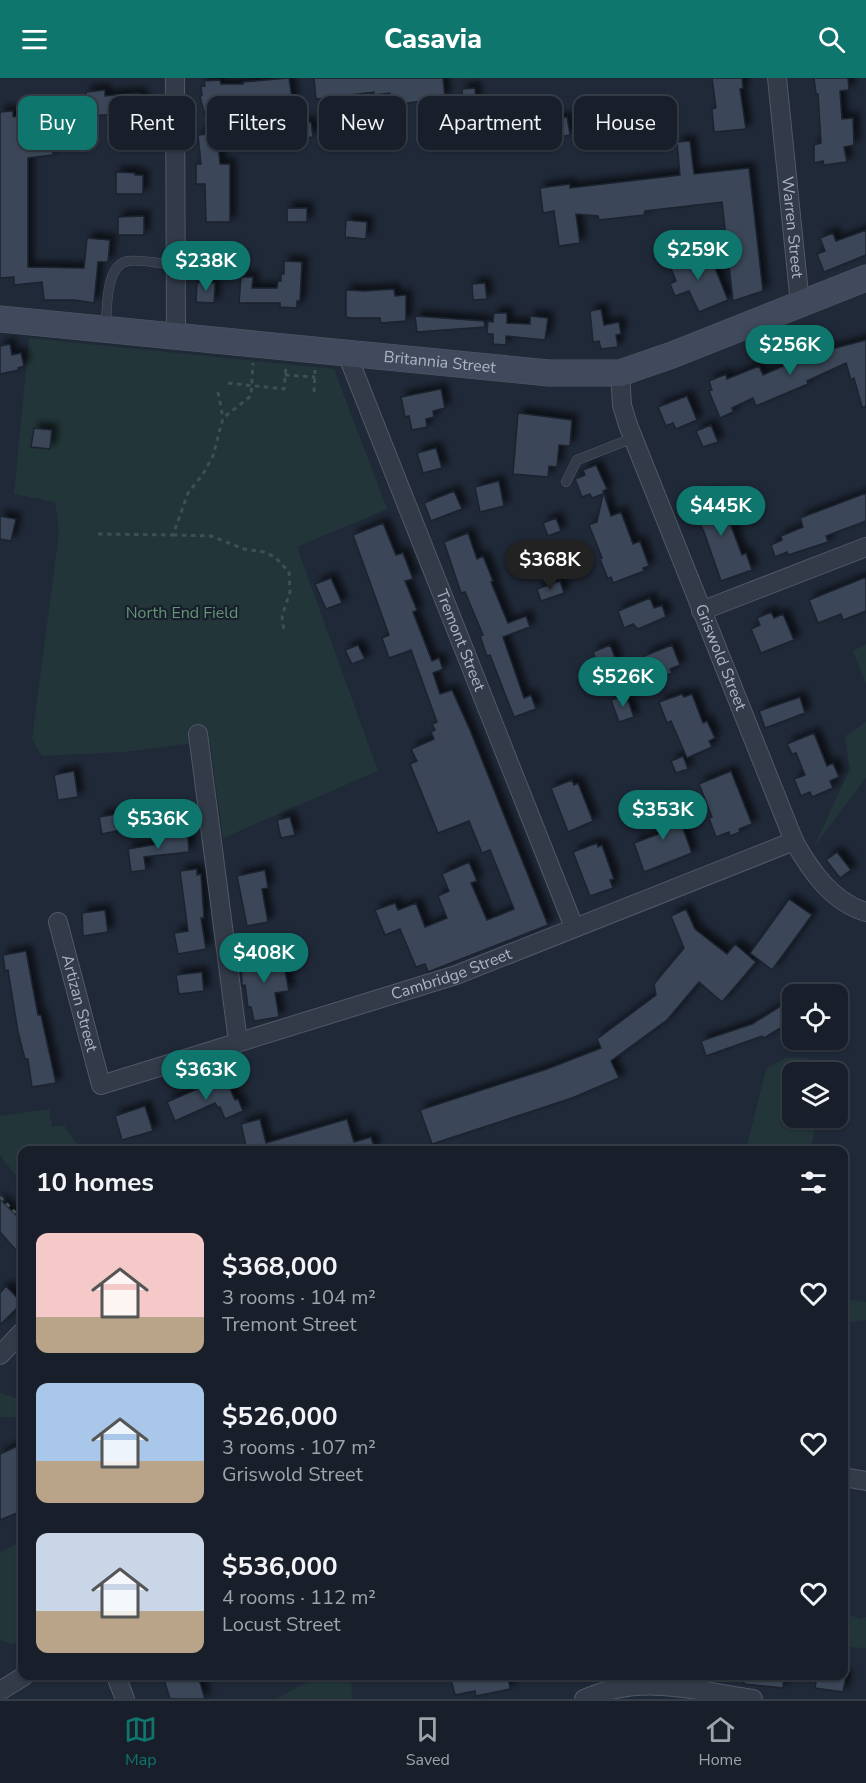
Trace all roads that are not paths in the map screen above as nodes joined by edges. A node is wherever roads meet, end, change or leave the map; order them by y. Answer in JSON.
{"nodes":[{"id":1,"x":175,"y":78,"type":"edge"},
{"id":2,"x":777,"y":78,"type":"edge"},
{"id":3,"x":175,"y":265,"type":"junction"},
{"id":4,"x":866,"y":278,"type":"edge"},
{"id":5,"x":800,"y":304,"type":"junction"},
{"id":6,"x":0,"y":319,"type":"edge"},
{"id":7,"x":106,"y":329,"type":"junction"},
{"id":8,"x":176,"y":336,"type":"junction"},
{"id":9,"x":347,"y":354,"type":"junction"},
{"id":10,"x":620,"y":373,"type":"junction"},
{"id":11,"x":633,"y":438,"type":"junction"},
{"id":12,"x":566,"y":483,"type":"dead end"},
{"id":13,"x":866,"y":547,"type":"edge"},
{"id":14,"x":701,"y":611,"type":"junction"},
{"id":15,"x":198,"y":734,"type":"dead end"},
{"id":16,"x":794,"y":841,"type":"junction"},
{"id":17,"x":866,"y":912,"type":"edge"},
{"id":18,"x":58,"y":922,"type":"dead end"},
{"id":19,"x":574,"y":927,"type":"junction"},
{"id":20,"x":238,"y":1042,"type":"junction"},
{"id":21,"x":100,"y":1085,"type":"joint"},
{"id":22,"x":18,"y":1336,"type":"edge"},
{"id":23,"x":0,"y":1355,"type":"edge"},
{"id":24,"x":848,"y":1478,"type":"edge"},
{"id":25,"x":866,"y":1481,"type":"edge"},
{"id":26,"x":18,"y":1680,"type":"edge"},
{"id":27,"x":118,"y":1680,"type":"edge"},
{"id":28,"x":0,"y":1691,"type":"edge"},
{"id":29,"x":646,"y":1692,"type":"edge"},
{"id":30,"x":125,"y":1699,"type":"edge"},
{"id":31,"x":584,"y":1699,"type":"edge"},
{"id":32,"x":753,"y":1699,"type":"edge"}],
"edges":[{"from":1,"to":3,"type":"street"},
{"from":2,"to":5,"type":"street","name":"Warren Street"},
{"from":3,"to":7,"type":"lane"},
{"from":3,"to":8,"type":"street"},
{"from":4,"to":5,"type":"main road","name":"Britannia Street"},
{"from":5,"to":10,"type":"main road","name":"Britannia Street"},
{"from":6,"to":7,"type":"main road","name":"Britannia Street"},
{"from":7,"to":8,"type":"main road","name":"Britannia Street"},
{"from":8,"to":9,"type":"main road","name":"Britannia Street"},
{"from":9,"to":10,"type":"main road","name":"Britannia Street"},
{"from":9,"to":19,"type":"street","name":"Tremont Street"},
{"from":10,"to":11,"type":"street","name":"Griswold Street"},
{"from":11,"to":12,"type":"lane"},
{"from":11,"to":14,"type":"street","name":"Griswold Street"},
{"from":13,"to":14,"type":"street"},
{"from":14,"to":16,"type":"street","name":"Griswold Street"},
{"from":15,"to":20,"type":"street"},
{"from":16,"to":17,"type":"street","name":"Griswold Street"},
{"from":16,"to":19,"type":"street","name":"Cambridge Street"},
{"from":18,"to":21,"type":"street","name":"Artizan Street"},
{"from":19,"to":20,"type":"street","name":"Cambridge Street"},
{"from":20,"to":21,"type":"street","name":"Cambridge Street"},
{"from":22,"to":23,"type":"street"},
{"from":24,"to":25,"type":"street"},
{"from":26,"to":28,"type":"street"},
{"from":27,"to":30,"type":"street"},
{"from":29,"to":31,"type":"street"},
{"from":29,"to":32,"type":"street"}]}
